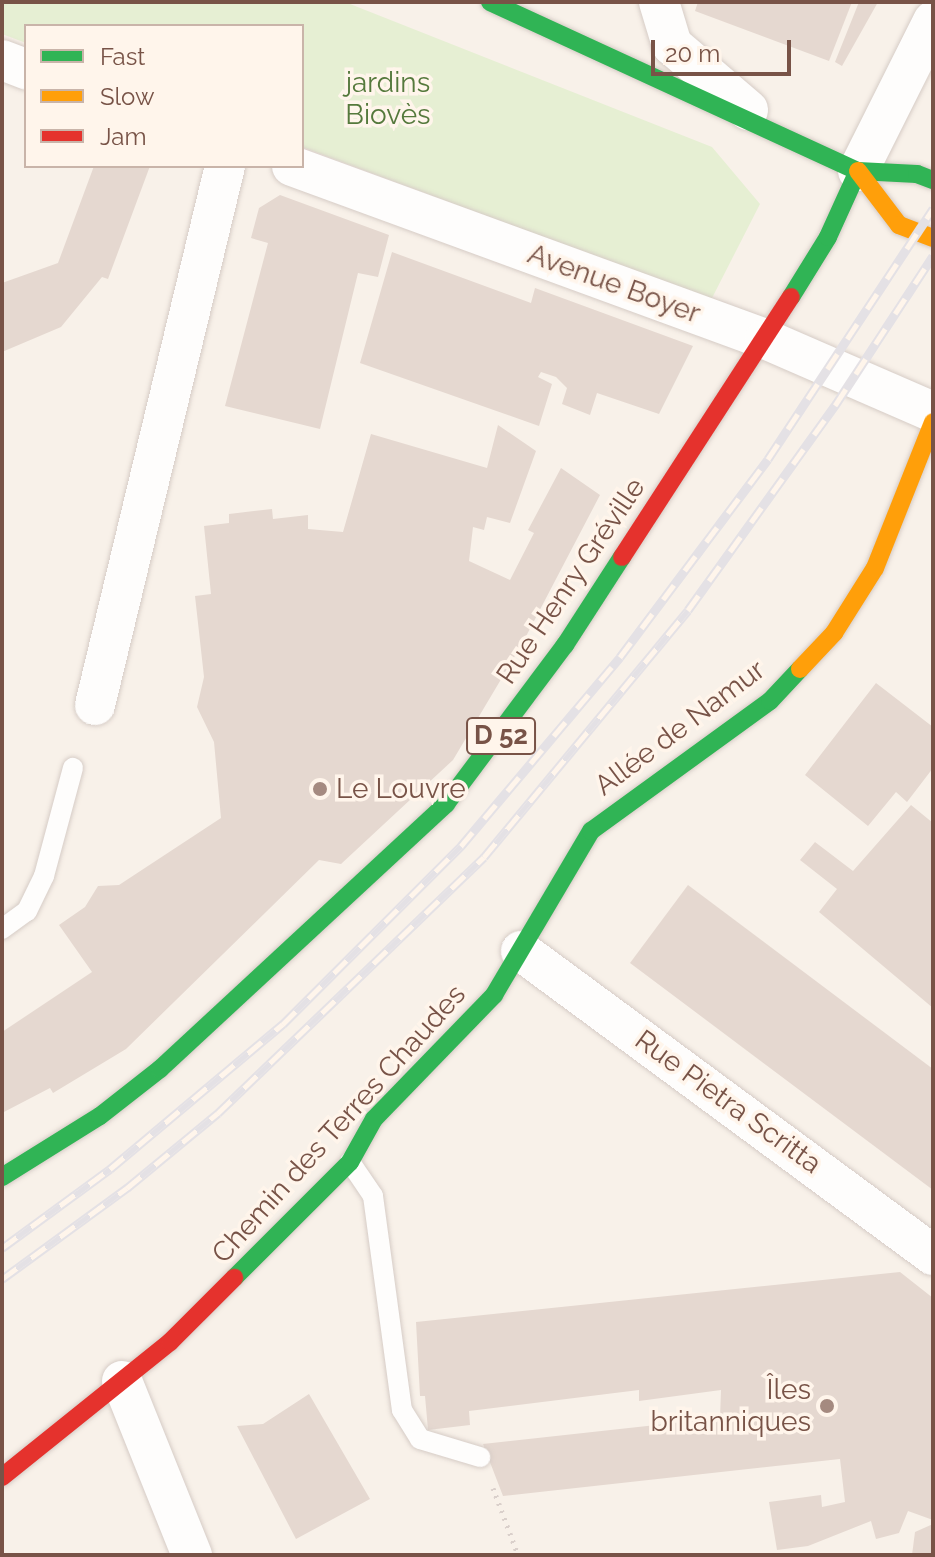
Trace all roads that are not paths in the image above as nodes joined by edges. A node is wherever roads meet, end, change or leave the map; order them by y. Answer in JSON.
{"nodes":[{"id":1,"x":490,"y":2,"type":"edge"},
{"id":2,"x":659,"y":2,"type":"edge"},
{"id":3,"x":933,"y":21,"type":"edge"},
{"id":4,"x":2,"y":60,"type":"edge"},
{"id":5,"x":24,"y":68,"type":"edge"},
{"id":6,"x":776,"y":133,"type":"junction"},
{"id":7,"x":225,"y":168,"type":"edge"},
{"id":8,"x":297,"y":168,"type":"edge"},
{"id":9,"x":858,"y":171,"type":"junction"},
{"id":10,"x":933,"y":180,"type":"edge"},
{"id":11,"x":933,"y":238,"type":"edge"},
{"id":12,"x":765,"y":339,"type":"junction"},
{"id":13,"x":933,"y":412,"type":"edge"},
{"id":14,"x":933,"y":422,"type":"edge"},
{"id":15,"x":95,"y":705,"type":"dead end"},
{"id":16,"x":73,"y":768,"type":"dead end"},
{"id":17,"x":2,"y":929,"type":"edge"},
{"id":18,"x":521,"y":951,"type":"junction"},
{"id":19,"x":350,"y":1162,"type":"junction"},
{"id":20,"x":2,"y":1177,"type":"edge"},
{"id":21,"x":933,"y":1255,"type":"edge"},
{"id":22,"x":122,"y":1381,"type":"junction"},
{"id":23,"x":480,"y":1457,"type":"road end"},
{"id":24,"x":2,"y":1477,"type":"edge"},
{"id":25,"x":192,"y":1555,"type":"edge"}],
"edges":[{"from":1,"to":6,"type":"main road"},
{"from":2,"to":6,"type":"street"},
{"from":3,"to":9,"type":"street"},
{"from":4,"to":5,"type":"street"},
{"from":6,"to":9,"type":"main road"},
{"from":7,"to":15,"type":"street"},
{"from":8,"to":12,"type":"street","name":"Avenue Boyer"},
{"from":9,"to":10,"type":"main road"},
{"from":9,"to":11,"type":"main road"},
{"from":9,"to":12,"type":"main road","name":"Rue Henry Gréville","number":"D 52"},
{"from":12,"to":13,"type":"street","name":"Avenue Boyer"},
{"from":12,"to":20,"type":"main road","name":"Rue Henry Gréville","number":"D 52"},
{"from":14,"to":18,"type":"main road","name":"Allée de Namur"},
{"from":16,"to":17,"type":"lane"},
{"from":18,"to":19,"type":"main road","name":"Chemin des Terres Chaudes"},
{"from":18,"to":21,"type":"street","name":"Rue Pietra Scritta"},
{"from":19,"to":22,"type":"main road","name":"Chemin des Terres Chaudes"},
{"from":19,"to":23,"type":"lane"},
{"from":22,"to":24,"type":"main road","name":"Chemin des Terres Chaudes"},
{"from":22,"to":25,"type":"street"}]}
